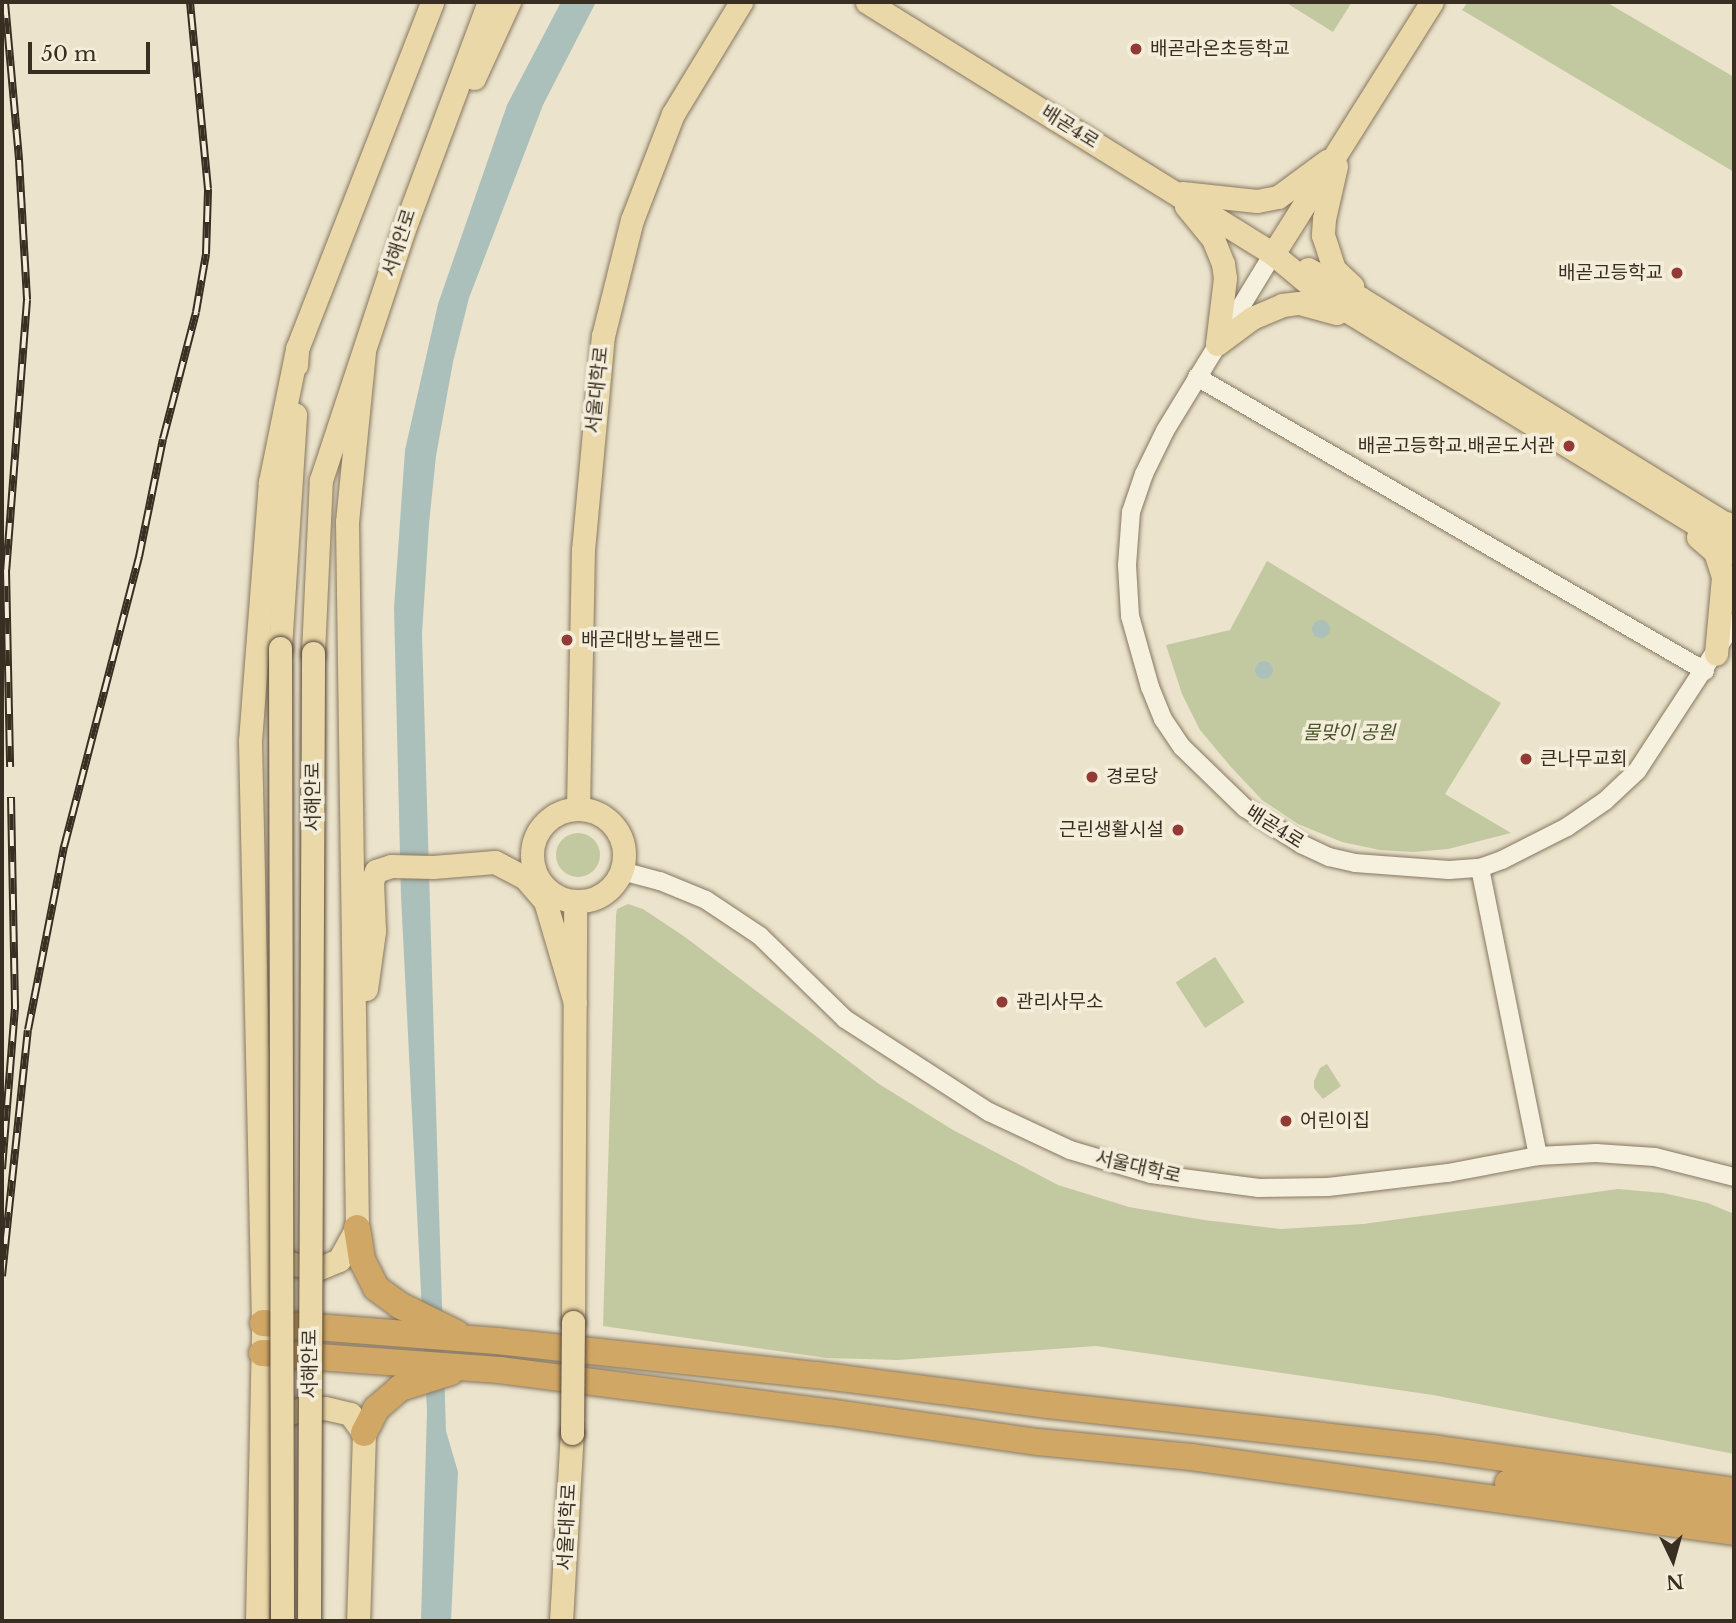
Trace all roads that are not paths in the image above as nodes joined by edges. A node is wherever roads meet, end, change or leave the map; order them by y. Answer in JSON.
{"nodes":[{"id":1,"x":432,"y":2,"type":"edge"},
{"id":2,"x":489,"y":2,"type":"edge"},
{"id":3,"x":509,"y":2,"type":"edge"},
{"id":4,"x":741,"y":2,"type":"edge"},
{"id":5,"x":867,"y":2,"type":"edge"},
{"id":6,"x":1432,"y":2,"type":"edge"},
{"id":7,"x":435,"y":140,"type":"junction"},
{"id":8,"x":1339,"y":152,"type":"junction"},
{"id":9,"x":1175,"y":192,"type":"junction"},
{"id":10,"x":1273,"y":254,"type":"junction"},
{"id":11,"x":1376,"y":317,"type":"junction"},
{"id":12,"x":1217,"y":344,"type":"junction"},
{"id":13,"x":297,"y":349,"type":"junction"},
{"id":14,"x":364,"y":352,"type":"junction"},
{"id":15,"x":1197,"y":377,"type":"junction"},
{"id":16,"x":1640,"y":480,"type":"junction"},
{"id":17,"x":1734,"y":510,"type":"edge"},
{"id":18,"x":1734,"y":525,"type":"edge"},
{"id":19,"x":1734,"y":553,"type":"edge"},
{"id":20,"x":1734,"y":623,"type":"edge"},
{"id":21,"x":1718,"y":656,"type":"edge"},
{"id":22,"x":578,"y":808,"type":"junction"},
{"id":23,"x":496,"y":858,"type":"junction"},
{"id":24,"x":1480,"y":868,"type":"junction"},
{"id":25,"x":622,"y":870,"type":"junction"},
{"id":26,"x":538,"y":878,"type":"junction"},
{"id":27,"x":575,"y":901,"type":"junction"},
{"id":28,"x":575,"y":1003,"type":"junction"},
{"id":29,"x":356,"y":1066,"type":"junction"},
{"id":30,"x":1538,"y":1156,"type":"junction"},
{"id":31,"x":1734,"y":1177,"type":"edge"},
{"id":32,"x":357,"y":1228,"type":"junction"},
{"id":33,"x":261,"y":1231,"type":"junction"},
{"id":34,"x":263,"y":1322,"type":"junction"},
{"id":35,"x":468,"y":1339,"type":"junction"},
{"id":36,"x":262,"y":1353,"type":"junction"},
{"id":37,"x":466,"y":1368,"type":"junction"},
{"id":38,"x":364,"y":1433,"type":"junction"},
{"id":39,"x":262,"y":1435,"type":"junction"},
{"id":40,"x":1581,"y":1469,"type":"junction"},
{"id":41,"x":1286,"y":1470,"type":"junction"},
{"id":42,"x":1734,"y":1478,"type":"edge"},
{"id":43,"x":1734,"y":1491,"type":"edge"},
{"id":44,"x":1734,"y":1509,"type":"edge"},
{"id":45,"x":1734,"y":1532,"type":"edge"},
{"id":46,"x":257,"y":1621,"type":"edge"},
{"id":47,"x":282,"y":1621,"type":"edge"},
{"id":48,"x":309,"y":1621,"type":"edge"},
{"id":49,"x":358,"y":1621,"type":"edge"},
{"id":50,"x":561,"y":1621,"type":"edge"}],
"edges":[{"from":1,"to":13,"type":"main road","name":"서해안로"},
{"from":2,"to":7,"type":"main road","name":"서해안로"},
{"from":3,"to":7,"type":"main road"},
{"from":4,"to":22,"type":"main road","name":"서울대학로"},
{"from":5,"to":9,"type":"main road","name":"배곧4로"},
{"from":6,"to":8,"type":"main road","name":"배곧4로"},
{"from":7,"to":14,"type":"main road","name":"서해안로"},
{"from":8,"to":9,"type":"main road"},
{"from":8,"to":10,"type":"main road","name":"배곧4로"},
{"from":8,"to":11,"type":"main road"},
{"from":9,"to":10,"type":"main road","name":"배곧4로"},
{"from":9,"to":12,"type":"main road"},
{"from":10,"to":11,"type":"main road","name":"배곧4로"},
{"from":10,"to":12,"type":"street","name":"배곧4로"},
{"from":11,"to":12,"type":"main road"},
{"from":11,"to":16,"type":"main road","name":"배곧4로"},
{"from":12,"to":15,"type":"street","name":"배곧4로"},
{"from":13,"to":33,"type":"main road"},
{"from":13,"to":47,"type":"main road","name":"서해안로","bridge":true},
{"from":14,"to":29,"type":"main road"},
{"from":14,"to":48,"type":"main road","name":"서해안로","bridge":true},
{"from":15,"to":21,"type":"street"},
{"from":15,"to":24,"type":"street","name":"배곧4로"},
{"from":16,"to":17,"type":"main road"},
{"from":16,"to":18,"type":"main road","name":"배곧4로"},
{"from":16,"to":19,"type":"main road","name":"배곧4로"},
{"from":16,"to":21,"type":"main road"},
{"from":20,"to":21,"type":"street","name":"배곧4로"},
{"from":21,"to":24,"type":"street","name":"배곧4로"},
{"from":22,"to":25,"type":"main road"},
{"from":22,"to":26,"type":"main road"},
{"from":23,"to":26,"type":"main road"},
{"from":23,"to":28,"type":"main road"},
{"from":23,"to":29,"type":"main road"},
{"from":24,"to":30,"type":"street"},
{"from":25,"to":27,"type":"main road"},
{"from":25,"to":30,"type":"street","name":"서울대학로"},
{"from":26,"to":27,"type":"main road"},
{"from":27,"to":28,"type":"main road","name":"서울대학로"},
{"from":28,"to":50,"type":"main road","name":"서울대학로","bridge":true},
{"from":29,"to":32,"type":"main road"},
{"from":30,"to":31,"type":"street","name":"서울대학로"},
{"from":32,"to":33,"type":"main road"},
{"from":32,"to":35,"type":"highway"},
{"from":33,"to":34,"type":"main road"},
{"from":34,"to":35,"type":"highway"},
{"from":34,"to":36,"type":"main road"},
{"from":35,"to":40,"type":"highway"},
{"from":36,"to":37,"type":"highway"},
{"from":36,"to":39,"type":"main road"},
{"from":37,"to":38,"type":"highway"},
{"from":37,"to":41,"type":"highway"},
{"from":38,"to":39,"type":"main road"},
{"from":38,"to":49,"type":"main road"},
{"from":39,"to":46,"type":"main road"},
{"from":40,"to":42,"type":"highway"},
{"from":40,"to":43,"type":"highway"},
{"from":41,"to":44,"type":"highway"},
{"from":41,"to":45,"type":"highway"}]}
